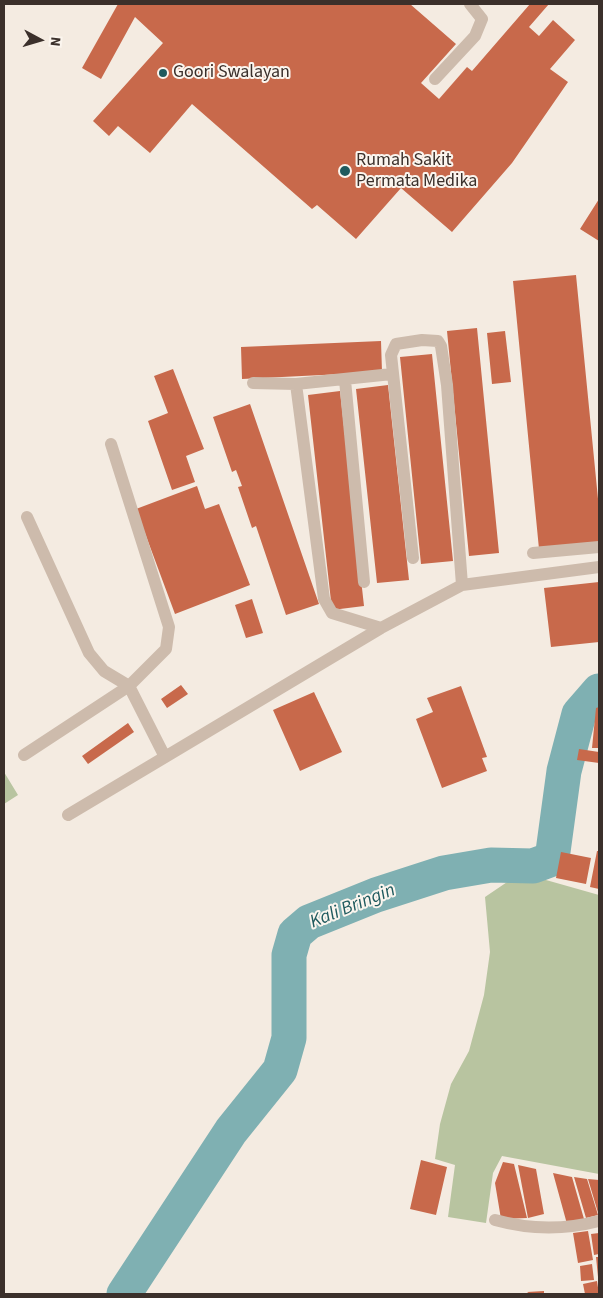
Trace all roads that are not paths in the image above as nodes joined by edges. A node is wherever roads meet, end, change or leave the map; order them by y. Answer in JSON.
{"nodes":[{"id":1,"x":470,"y":4,"type":"edge"},
{"id":2,"x":435,"y":79,"type":"dead end"},
{"id":3,"x":392,"y":374,"type":"junction"},
{"id":4,"x":346,"y":380,"type":"junction"},
{"id":5,"x":253,"y":383,"type":"dead end"},
{"id":6,"x":296,"y":384,"type":"junction"},
{"id":7,"x":111,"y":444,"type":"dead end"},
{"id":8,"x":27,"y":517,"type":"dead end"},
{"id":9,"x":599,"y":547,"type":"edge"},
{"id":10,"x":533,"y":553,"type":"dead end"},
{"id":11,"x":413,"y":558,"type":"dead end"},
{"id":12,"x":599,"y":567,"type":"edge"},
{"id":13,"x":364,"y":582,"type":"dead end"},
{"id":14,"x":462,"y":585,"type":"junction"},
{"id":15,"x":380,"y":628,"type":"junction"},
{"id":16,"x":128,"y":686,"type":"junction"},
{"id":17,"x":24,"y":755,"type":"dead end"},
{"id":18,"x":166,"y":757,"type":"junction"},
{"id":19,"x":68,"y":815,"type":"dead end"},
{"id":20,"x":496,"y":1220,"type":"dead end"},
{"id":21,"x":599,"y":1221,"type":"edge"}],
"edges":[{"from":1,"to":2,"type":"street"},
{"from":3,"to":4,"type":"street"},
{"from":3,"to":11,"type":"street"},
{"from":3,"to":14,"type":"street"},
{"from":4,"to":6,"type":"street"},
{"from":4,"to":13,"type":"street"},
{"from":5,"to":6,"type":"street"},
{"from":6,"to":15,"type":"street"},
{"from":7,"to":16,"type":"street"},
{"from":8,"to":16,"type":"street"},
{"from":9,"to":10,"type":"street"},
{"from":12,"to":14,"type":"street"},
{"from":14,"to":15,"type":"street"},
{"from":15,"to":18,"type":"street"},
{"from":16,"to":17,"type":"street"},
{"from":16,"to":18,"type":"street"},
{"from":18,"to":19,"type":"street"},
{"from":20,"to":21,"type":"street"}]}
